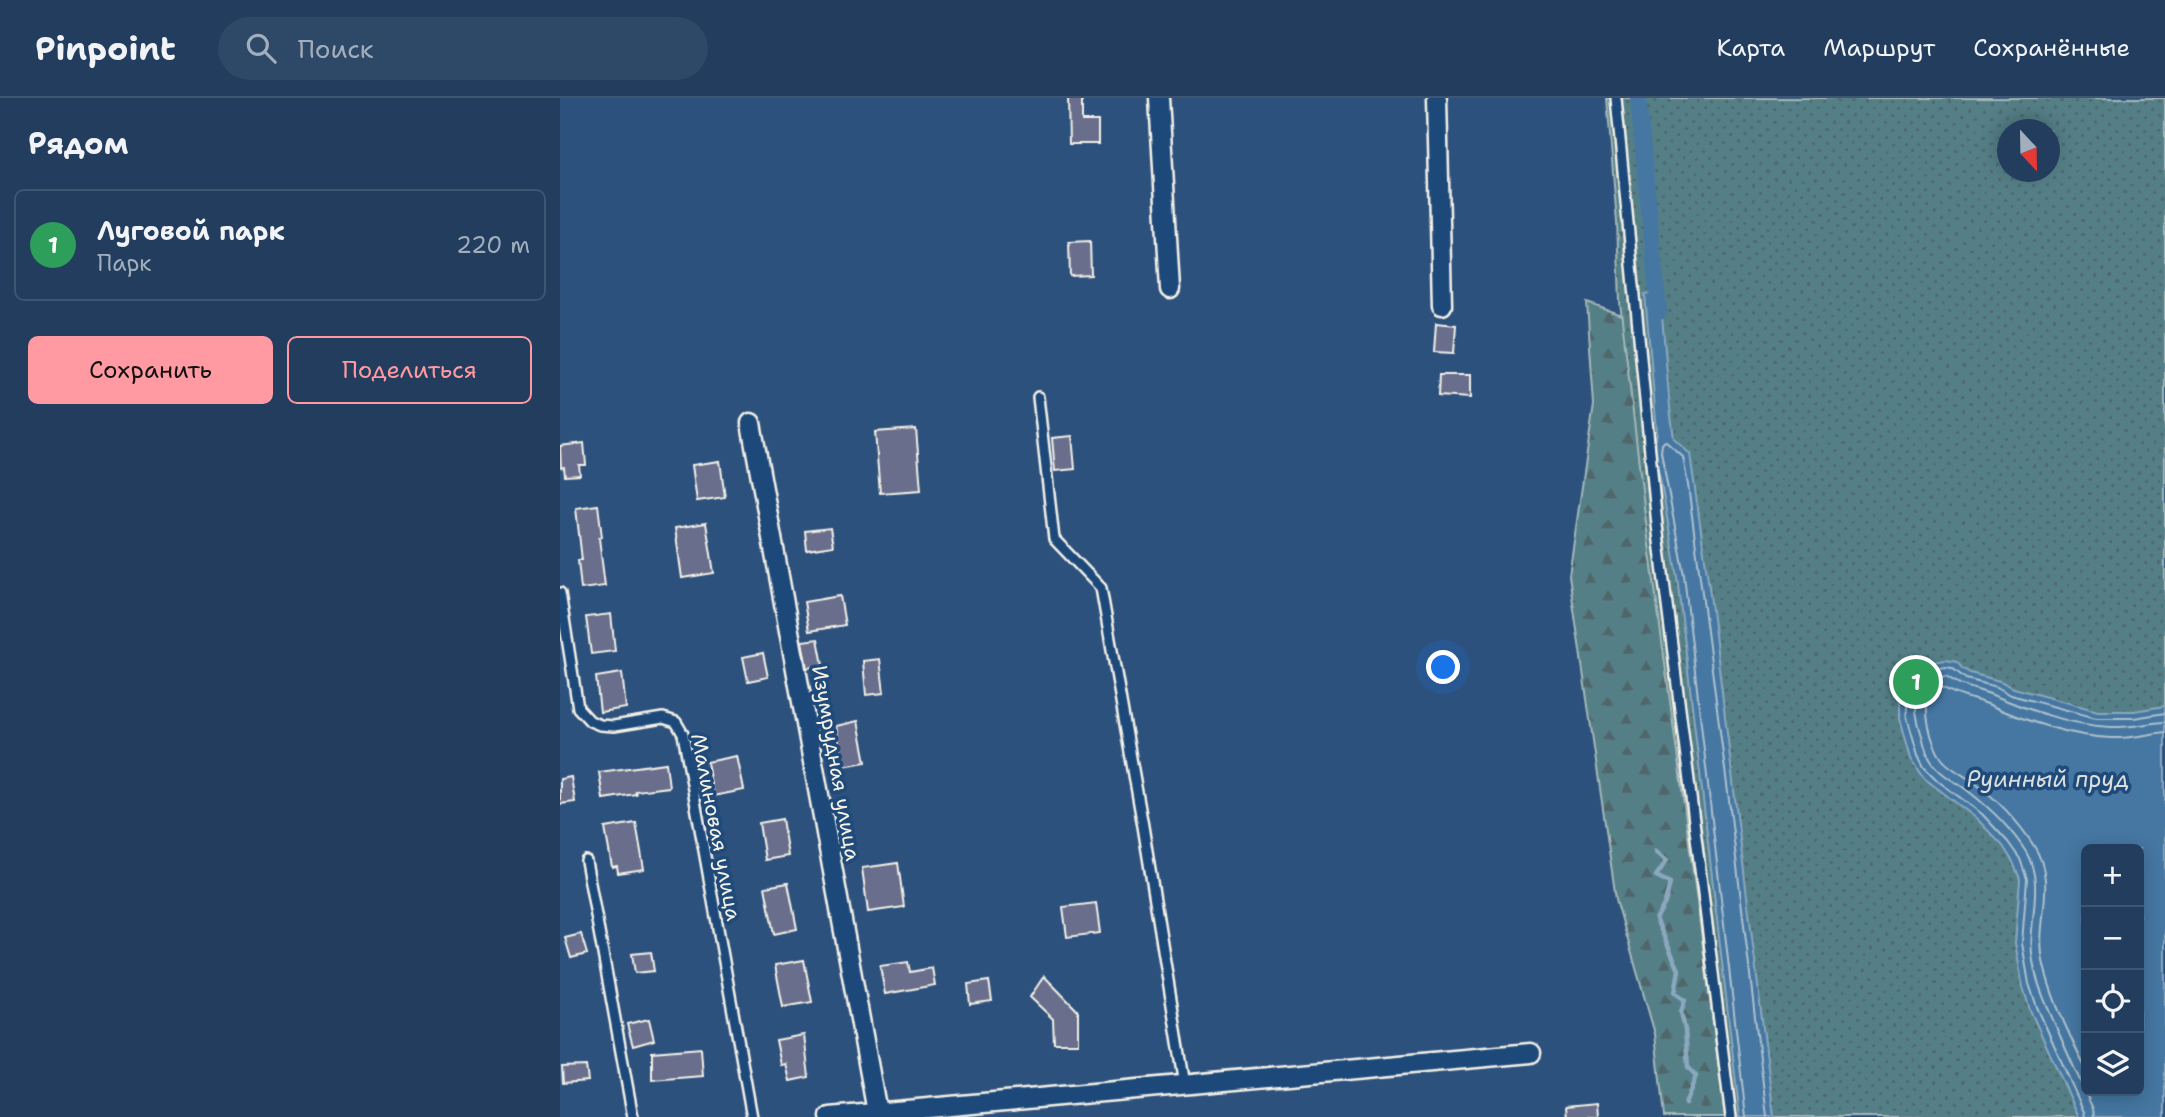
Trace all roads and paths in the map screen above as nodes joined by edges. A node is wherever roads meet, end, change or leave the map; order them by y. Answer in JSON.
{"nodes":[{"id":1,"x":1159,"y":98,"type":"edge"},
{"id":2,"x":1437,"y":98,"type":"edge"},
{"id":3,"x":1616,"y":98,"type":"edge"},
{"id":4,"x":1170,"y":289,"type":"dead end"},
{"id":5,"x":1442,"y":305,"type":"dead end"},
{"id":6,"x":1038,"y":397,"type":"dead end"},
{"id":7,"x":751,"y":423,"type":"dead end"},
{"id":8,"x":560,"y":593,"type":"edge"},
{"id":9,"x":586,"y":861,"type":"dead end"},
{"id":10,"x":1531,"y":1053,"type":"dead end"},
{"id":11,"x":1185,"y":1085,"type":"junction"},
{"id":12,"x":877,"y":1112,"type":"junction"},
{"id":13,"x":633,"y":1117,"type":"edge"},
{"id":14,"x":752,"y":1117,"type":"edge"},
{"id":15,"x":830,"y":1117,"type":"edge"},
{"id":16,"x":1731,"y":1117,"type":"edge"}],
"edges":[{"from":1,"to":4,"type":"street"},
{"from":2,"to":5,"type":"street"},
{"from":3,"to":16,"type":"lane"},
{"from":6,"to":11,"type":"lane"},
{"from":7,"to":12,"type":"street","name":"Изумрудная улица"},
{"from":8,"to":14,"type":"lane","name":"Малиновая улица"},
{"from":9,"to":13,"type":"lane"},
{"from":10,"to":11,"type":"street"},
{"from":11,"to":12,"type":"street"},
{"from":12,"to":15,"type":"street"}]}
